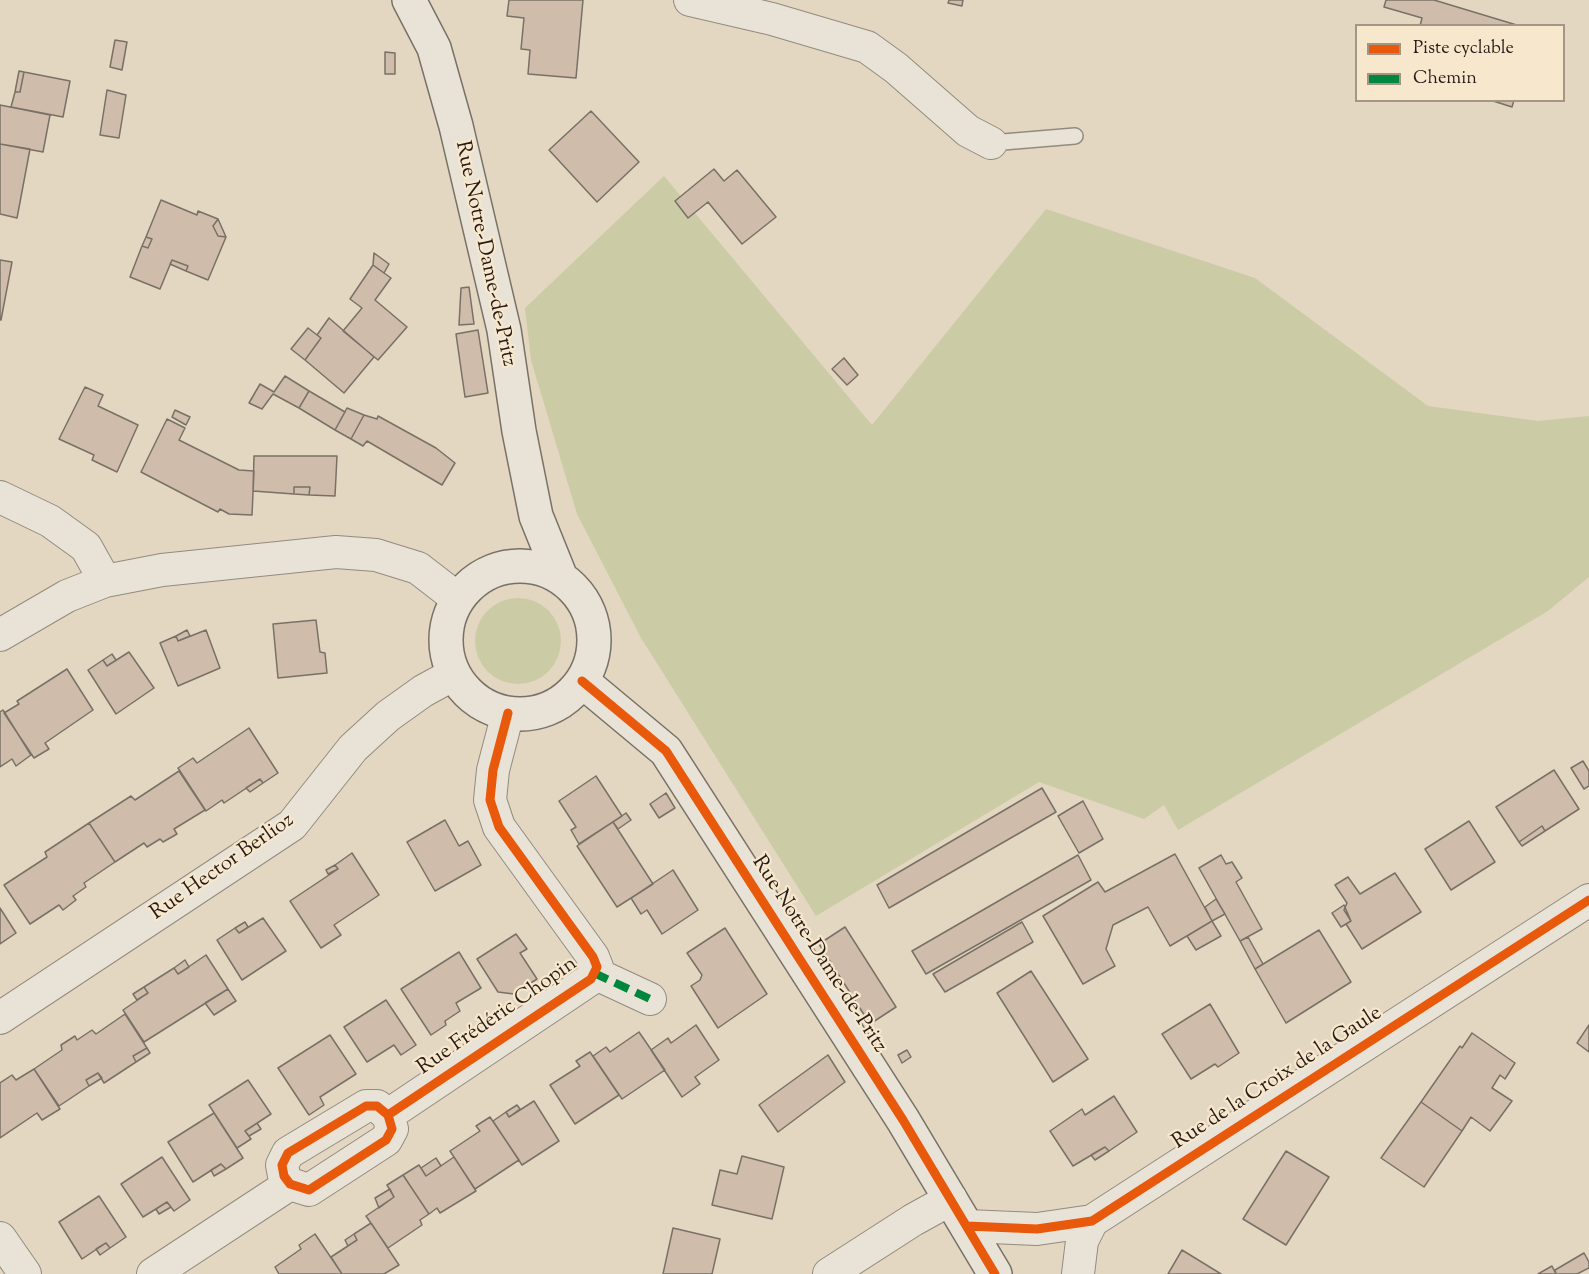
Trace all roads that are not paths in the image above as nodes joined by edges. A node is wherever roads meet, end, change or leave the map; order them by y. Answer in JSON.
{"nodes":[{"id":1,"x":410,"y":0,"type":"edge"},
{"id":2,"x":690,"y":0,"type":"edge"},
{"id":3,"x":1075,"y":136,"type":"dead end"},
{"id":4,"x":991,"y":143,"type":"joint"},
{"id":5,"x":0,"y":497,"type":"edge"},
{"id":6,"x":536,"y":516,"type":"junction"},
{"id":7,"x":515,"y":566,"type":"junction"},
{"id":8,"x":561,"y":578,"type":"junction"},
{"id":9,"x":105,"y":581,"type":"junction"},
{"id":10,"x":458,"y":599,"type":"junction"},
{"id":11,"x":0,"y":635,"type":"edge"},
{"id":12,"x":454,"y":674,"type":"junction"},
{"id":13,"x":582,"y":681,"type":"junction"},
{"id":14,"x":508,"y":713,"type":"junction"},
{"id":15,"x":1589,"y":900,"type":"edge"},
{"id":16,"x":594,"y":973,"type":"junction"},
{"id":17,"x":650,"y":999,"type":"dead end"},
{"id":18,"x":0,"y":1018,"type":"edge"},
{"id":19,"x":388,"y":1115,"type":"junction"},
{"id":20,"x":290,"y":1184,"type":"junction"},
{"id":21,"x":959,"y":1213,"type":"junction"},
{"id":22,"x":1092,"y":1221,"type":"junction"},
{"id":23,"x":0,"y":1238,"type":"edge"},
{"id":24,"x":25,"y":1274,"type":"edge"},
{"id":25,"x":153,"y":1274,"type":"edge"},
{"id":26,"x":829,"y":1274,"type":"edge"},
{"id":27,"x":995,"y":1274,"type":"edge"},
{"id":28,"x":1078,"y":1274,"type":"edge"}],
"edges":[{"from":1,"to":6,"type":"street","name":"Rue Notre-Dame-de-Pritz"},
{"from":2,"to":4,"type":"street"},
{"from":3,"to":4,"type":"lane"},
{"from":5,"to":9,"type":"street"},
{"from":6,"to":7,"type":"street"},
{"from":6,"to":8,"type":"street","name":"Rue Notre-Dame-de-Pritz"},
{"from":7,"to":8,"type":"street","name":"Rue Notre-Dame-de-Pritz"},
{"from":7,"to":10,"type":"street","name":"Rue Notre-Dame-de-Pritz"},
{"from":8,"to":13,"type":"street","name":"Rue Notre-Dame-de-Pritz"},
{"from":9,"to":10,"type":"street"},
{"from":9,"to":11,"type":"street"},
{"from":10,"to":12,"type":"street","name":"Rue Notre-Dame-de-Pritz"},
{"from":12,"to":14,"type":"street","name":"Rue Notre-Dame-de-Pritz"},
{"from":12,"to":18,"type":"street","name":"Rue Hector Berlioz"},
{"from":13,"to":14,"type":"street","name":"Rue Notre-Dame-de-Pritz"},
{"from":13,"to":21,"type":"street","name":"Rue Notre-Dame-de-Pritz"},
{"from":14,"to":16,"type":"street","name":"Rue Frédéric Chopin"},
{"from":15,"to":22,"type":"street","name":"Rue de la Croix de la Gaule"},
{"from":16,"to":17,"type":"street"},
{"from":16,"to":19,"type":"street","name":"Rue Frédéric Chopin"},
{"from":19,"to":20,"type":"street"},
{"from":19,"to":20,"type":"street"},
{"from":20,"to":25,"type":"street"},
{"from":21,"to":22,"type":"street","name":"Rue de la Croix de la Gaule"},
{"from":21,"to":26,"type":"street"},
{"from":21,"to":27,"type":"street","name":"Rue Notre-Dame-de-Pritz"},
{"from":22,"to":28,"type":"street"},
{"from":23,"to":24,"type":"street"}]}
